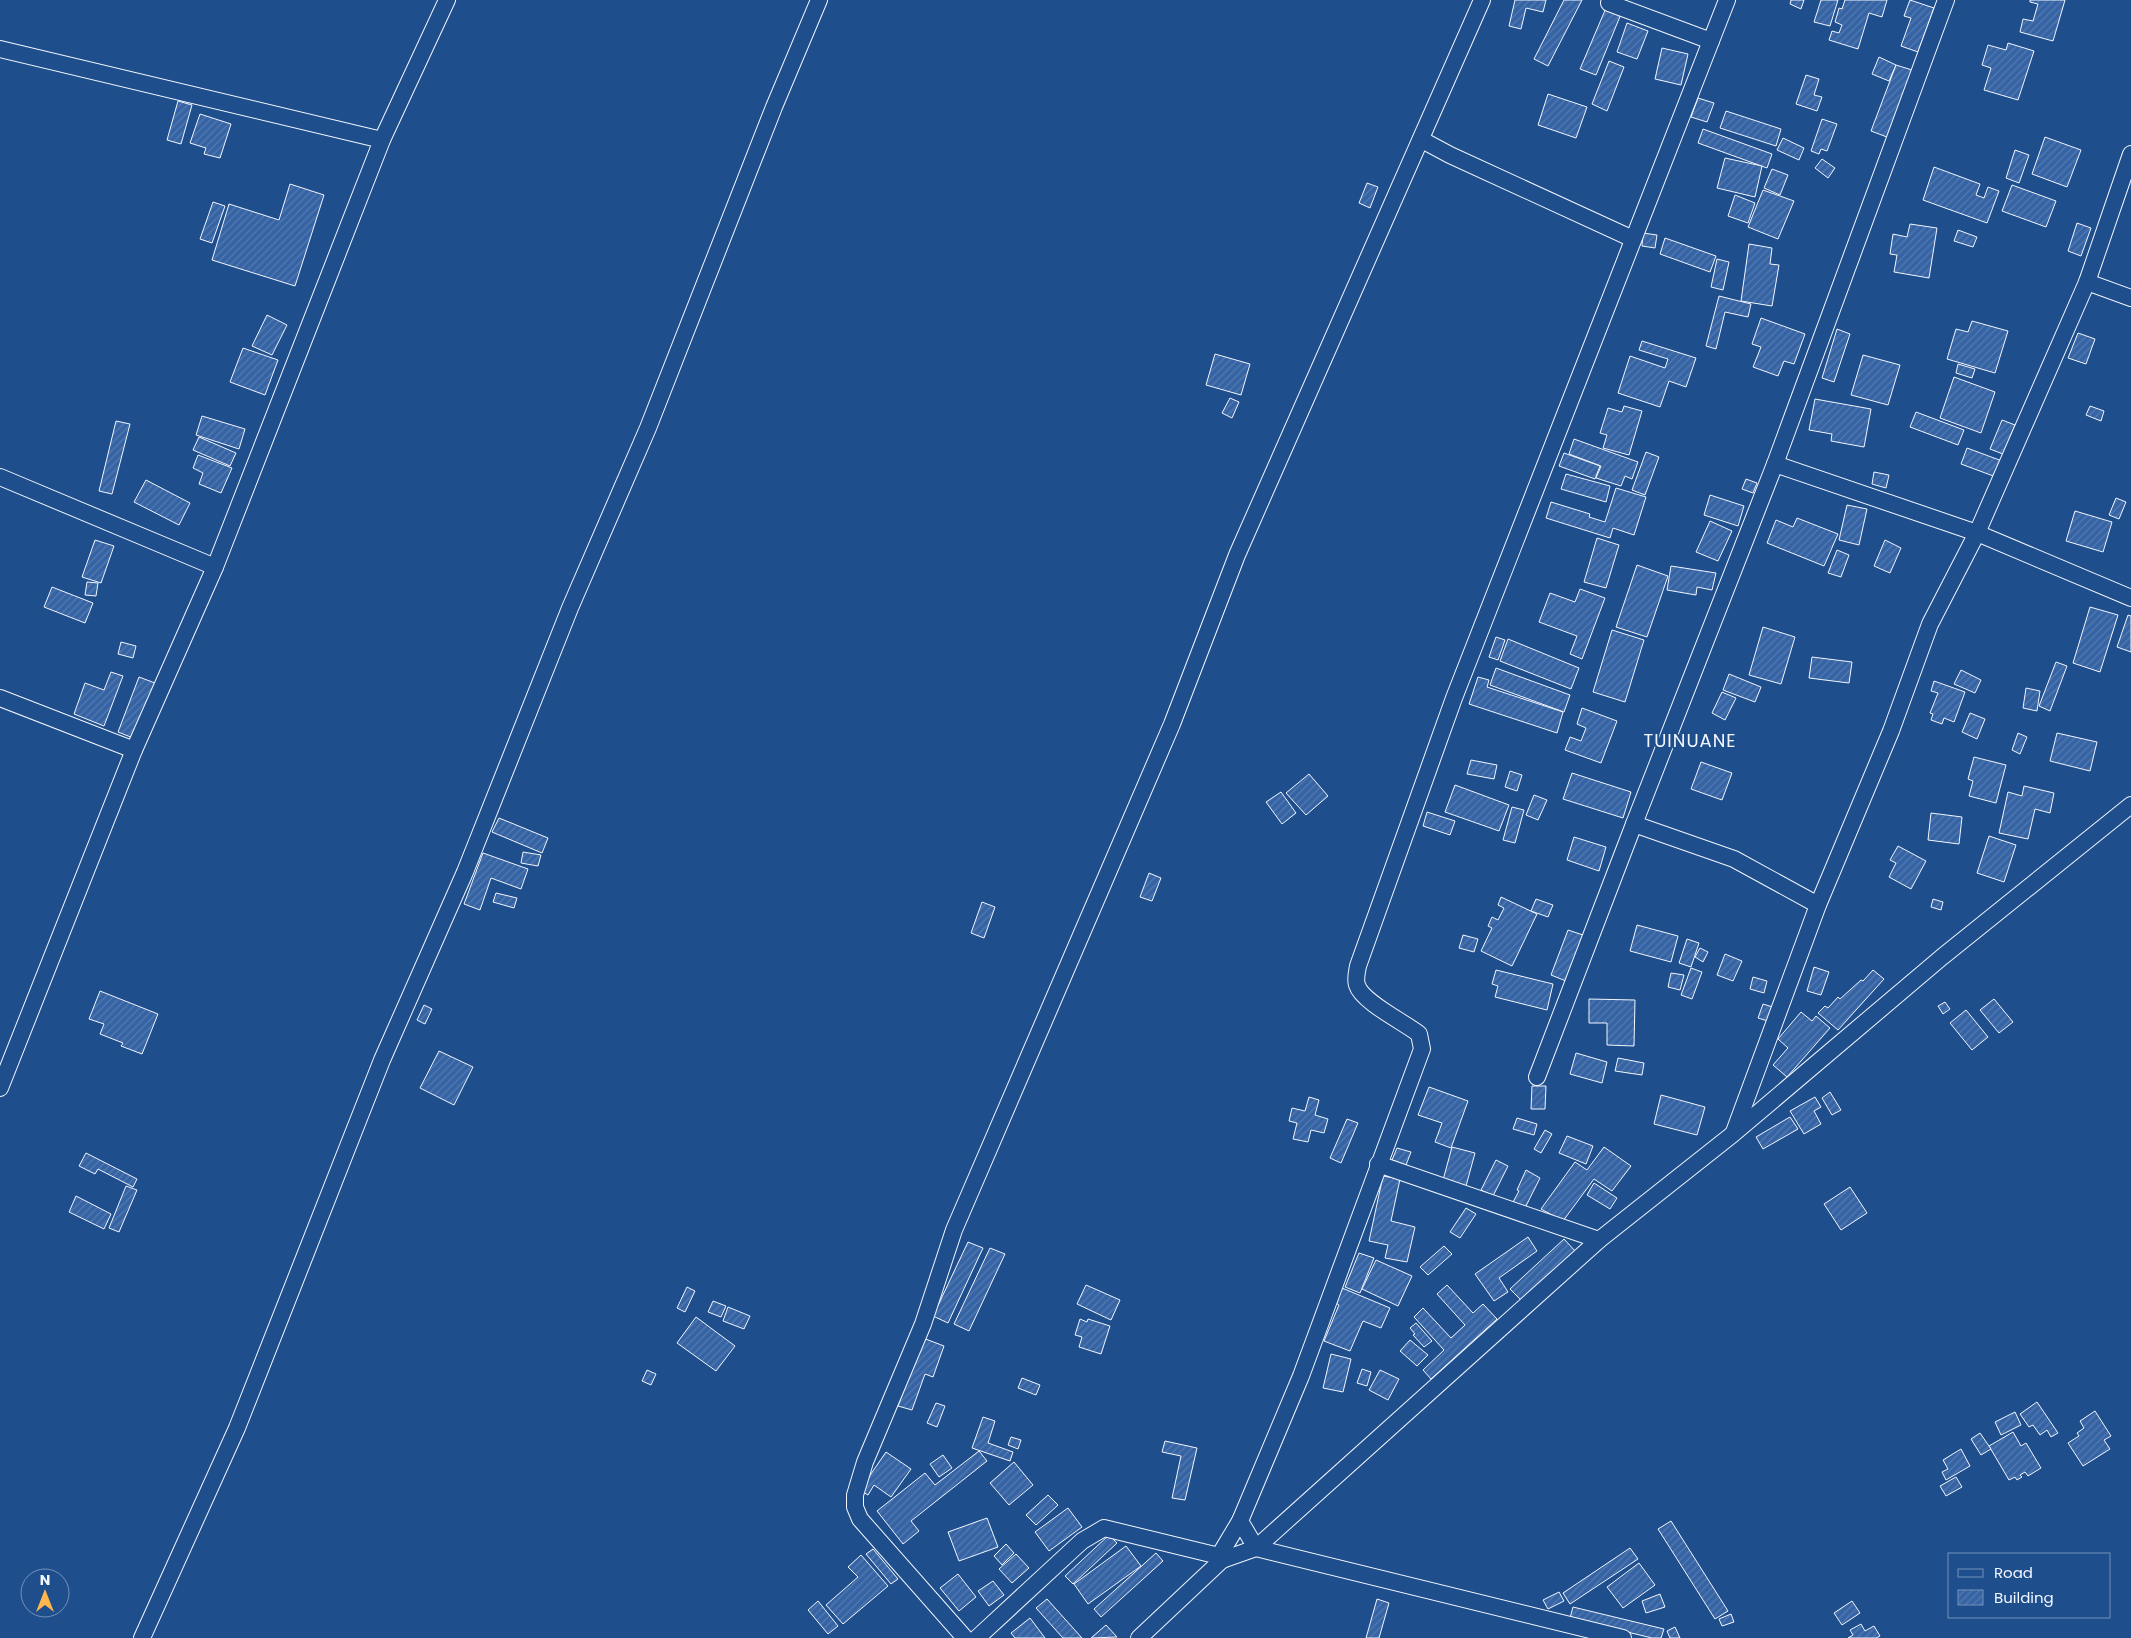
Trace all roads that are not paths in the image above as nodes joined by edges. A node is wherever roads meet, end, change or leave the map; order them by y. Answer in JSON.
{"nodes":[{"id":1,"x":447,"y":0,"type":"edge"},
{"id":2,"x":819,"y":0,"type":"edge"},
{"id":3,"x":1482,"y":0,"type":"edge"},
{"id":4,"x":1727,"y":0,"type":"edge"},
{"id":5,"x":1946,"y":0,"type":"edge"},
{"id":6,"x":1609,"y":3,"type":"dead end"},
{"id":7,"x":1710,"y":41,"type":"junction"},
{"id":8,"x":0,"y":48,"type":"edge"},
{"id":9,"x":382,"y":140,"type":"junction"},
{"id":10,"x":1422,"y":140,"type":"junction"},
{"id":11,"x":2131,"y":154,"type":"edge"},
{"id":12,"x":1633,"y":239,"type":"junction"},
{"id":13,"x":2087,"y":282,"type":"junction"},
{"id":14,"x":2131,"y":298,"type":"edge"},
{"id":15,"x":1775,"y":464,"type":"junction"},
{"id":16,"x":0,"y":477,"type":"edge"},
{"id":17,"x":1977,"y":533,"type":"junction"},
{"id":18,"x":215,"y":567,"type":"junction"},
{"id":19,"x":2131,"y":598,"type":"edge"},
{"id":20,"x":0,"y":698,"type":"edge"},
{"id":21,"x":134,"y":750,"type":"junction"},
{"id":22,"x":2131,"y":805,"type":"edge"},
{"id":23,"x":1634,"y":824,"type":"junction"},
{"id":24,"x":1818,"y":905,"type":"junction"},
{"id":25,"x":1537,"y":1077,"type":"dead end"},
{"id":26,"x":0,"y":1088,"type":"edge"},
{"id":27,"x":1733,"y":1134,"type":"junction"},
{"id":28,"x":1378,"y":1164,"type":"junction"},
{"id":29,"x":1599,"y":1240,"type":"junction"},
{"id":30,"x":1240,"y":1521,"type":"junction"},
{"id":31,"x":1256,"y":1548,"type":"junction"},
{"id":32,"x":1221,"y":1558,"type":"junction"},
{"id":33,"x":142,"y":1638,"type":"edge"},
{"id":34,"x":965,"y":1638,"type":"edge"},
{"id":35,"x":977,"y":1638,"type":"edge"},
{"id":36,"x":1139,"y":1638,"type":"edge"},
{"id":37,"x":1623,"y":1638,"type":"edge"}],
"edges":[{"from":1,"to":9,"type":"street"},
{"from":2,"to":33,"type":"street"},
{"from":3,"to":10,"type":"street"},
{"from":4,"to":7,"type":"street"},
{"from":5,"to":15,"type":"street"},
{"from":6,"to":7,"type":"street"},
{"from":7,"to":12,"type":"street"},
{"from":8,"to":9,"type":"street"},
{"from":9,"to":18,"type":"street"},
{"from":10,"to":12,"type":"street"},
{"from":10,"to":34,"type":"street"},
{"from":11,"to":13,"type":"street"},
{"from":12,"to":28,"type":"street"},
{"from":13,"to":14,"type":"street"},
{"from":13,"to":17,"type":"street"},
{"from":15,"to":17,"type":"street"},
{"from":15,"to":23,"type":"street"},
{"from":16,"to":18,"type":"street"},
{"from":17,"to":19,"type":"street"},
{"from":17,"to":24,"type":"street"},
{"from":18,"to":21,"type":"street"},
{"from":20,"to":21,"type":"street"},
{"from":21,"to":26,"type":"street"},
{"from":22,"to":27,"type":"street"},
{"from":23,"to":24,"type":"street"},
{"from":23,"to":25,"type":"street"},
{"from":24,"to":27,"type":"street"},
{"from":27,"to":29,"type":"street"},
{"from":28,"to":29,"type":"street"},
{"from":28,"to":30,"type":"street"},
{"from":29,"to":31,"type":"street"},
{"from":30,"to":31,"type":"street"},
{"from":30,"to":32,"type":"street"},
{"from":31,"to":32,"type":"street"},
{"from":31,"to":37,"type":"street"},
{"from":32,"to":35,"type":"street"},
{"from":32,"to":36,"type":"street"}]}
